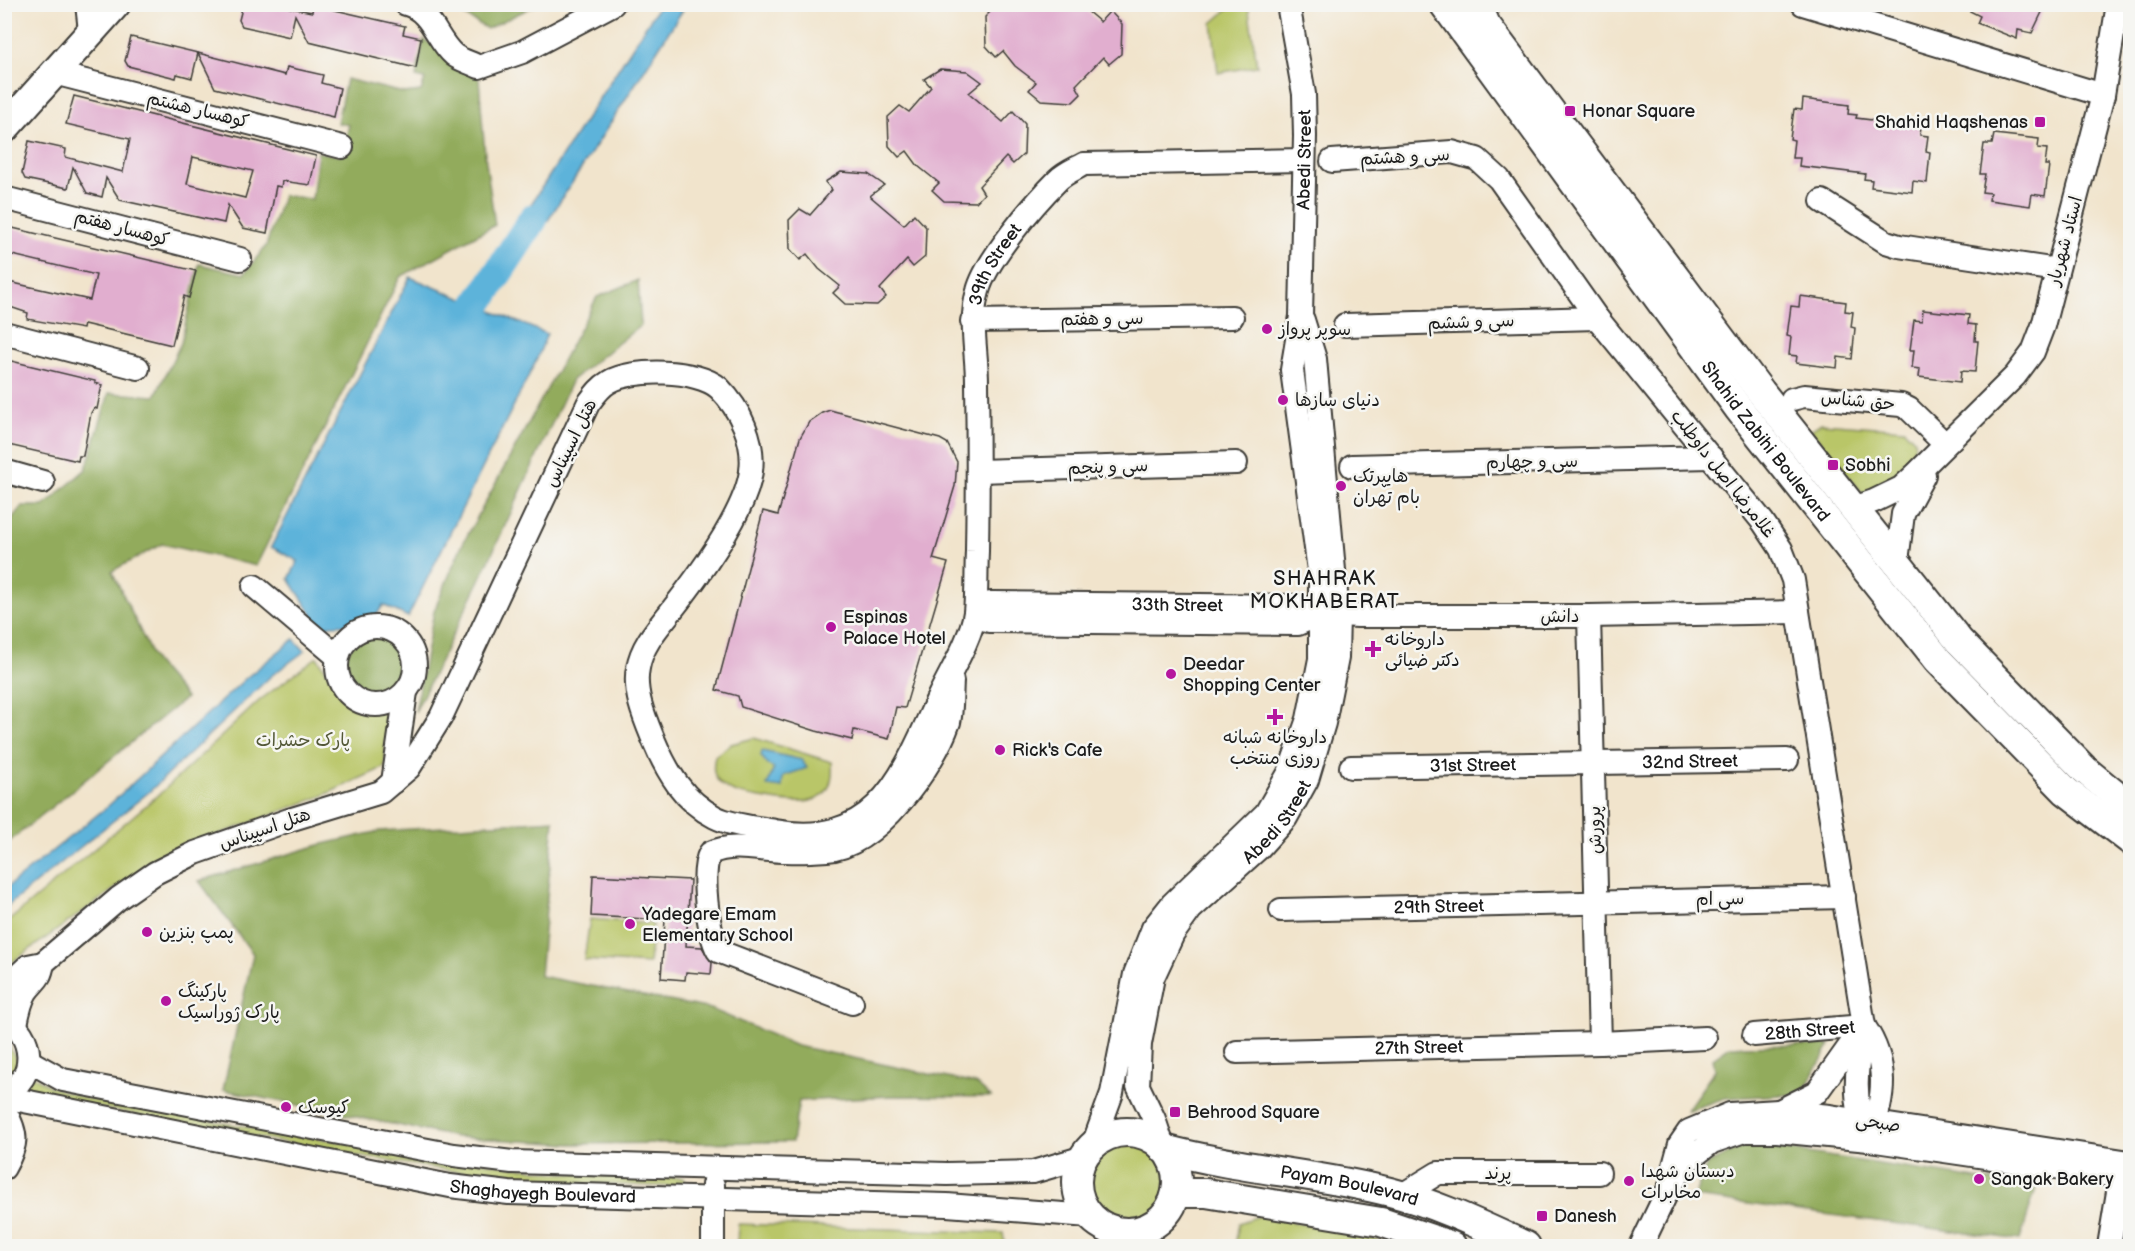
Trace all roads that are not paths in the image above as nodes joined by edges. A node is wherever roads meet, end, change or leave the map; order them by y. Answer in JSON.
{"nodes":[{"id":1,"x":116,"y":4,"type":"edge"},
{"id":2,"x":406,"y":4,"type":"edge"},
{"id":3,"x":613,"y":4,"type":"edge"},
{"id":4,"x":1288,"y":4,"type":"edge"},
{"id":5,"x":1444,"y":4,"type":"edge"},
{"id":6,"x":1477,"y":4,"type":"edge"},
{"id":7,"x":1803,"y":4,"type":"edge"},
{"id":8,"x":2118,"y":4,"type":"edge"},
{"id":9,"x":583,"y":12,"type":"edge"},
{"id":10,"x":89,"y":18,"type":"edge"},
{"id":11,"x":54,"y":73,"type":"junction"},
{"id":12,"x":2103,"y":94,"type":"junction"},
{"id":13,"x":5,"y":120,"type":"edge"},
{"id":14,"x":342,"y":147,"type":"dead end"},
{"id":15,"x":1477,"y":159,"type":"joint"},
{"id":16,"x":1304,"y":160,"type":"junction"},
{"id":17,"x":1332,"y":161,"type":"dead end"},
{"id":18,"x":4,"y":198,"type":"edge"},
{"id":19,"x":1822,"y":201,"type":"dead end"},
{"id":20,"x":240,"y":259,"type":"dead end"},
{"id":21,"x":2057,"y":270,"type":"junction"},
{"id":22,"x":1232,"y":317,"type":"dead end"},
{"id":23,"x":1597,"y":318,"type":"junction"},
{"id":24,"x":972,"y":321,"type":"junction"},
{"id":25,"x":1345,"y":325,"type":"dead end"},
{"id":26,"x":4,"y":333,"type":"edge"},
{"id":27,"x":138,"y":368,"type":"dead end"},
{"id":28,"x":1792,"y":399,"type":"dead end"},
{"id":29,"x":1946,"y":444,"type":"junction"},
{"id":30,"x":1711,"y":457,"type":"junction"},
{"id":31,"x":1236,"y":463,"type":"dead end"},
{"id":32,"x":1352,"y":466,"type":"dead end"},
{"id":33,"x":4,"y":471,"type":"edge"},
{"id":34,"x":979,"y":471,"type":"junction"},
{"id":35,"x":43,"y":482,"type":"dead end"},
{"id":36,"x":1854,"y":508,"type":"junction"},
{"id":37,"x":1897,"y":561,"type":"junction"},
{"id":38,"x":254,"y":586,"type":"dead end"},
{"id":39,"x":1798,"y":612,"type":"junction"},
{"id":40,"x":1330,"y":615,"type":"junction"},
{"id":41,"x":975,"y":616,"type":"junction"},
{"id":42,"x":1589,"y":616,"type":"junction"},
{"id":43,"x":338,"y":657,"type":"junction"},
{"id":44,"x":953,"y":668,"type":"junction"},
{"id":45,"x":406,"y":692,"type":"junction"},
{"id":46,"x":1787,"y":760,"type":"dead end"},
{"id":47,"x":1593,"y":762,"type":"junction"},
{"id":48,"x":1351,"y":768,"type":"dead end"},
{"id":49,"x":393,"y":782,"type":"junction"},
{"id":50,"x":2130,"y":807,"type":"edge"},
{"id":51,"x":2130,"y":840,"type":"edge"},
{"id":52,"x":1844,"y":897,"type":"junction"},
{"id":53,"x":1596,"y":902,"type":"junction"},
{"id":54,"x":1281,"y":910,"type":"dead end"},
{"id":55,"x":44,"y":963,"type":"junction"},
{"id":56,"x":4,"y":988,"type":"edge"},
{"id":57,"x":852,"y":1004,"type":"dead end"},
{"id":58,"x":10,"y":1022,"type":"edge"},
{"id":59,"x":1864,"y":1026,"type":"junction"},
{"id":60,"x":1754,"y":1035,"type":"dead end"},
{"id":61,"x":1705,"y":1038,"type":"dead end"},
{"id":62,"x":1600,"y":1043,"type":"junction"},
{"id":63,"x":1237,"y":1052,"type":"dead end"},
{"id":64,"x":29,"y":1061,"type":"junction"},
{"id":65,"x":4,"y":1095,"type":"edge"},
{"id":66,"x":4,"y":1109,"type":"edge"},
{"id":67,"x":1778,"y":1111,"type":"junction"},
{"id":68,"x":1868,"y":1128,"type":"junction"},
{"id":69,"x":1164,"y":1149,"type":"junction"},
{"id":70,"x":1088,"y":1151,"type":"junction"},
{"id":71,"x":4,"y":1168,"type":"edge"},
{"id":72,"x":713,"y":1168,"type":"junction"},
{"id":73,"x":2126,"y":1169,"type":"edge"},
{"id":74,"x":1599,"y":1173,"type":"dead end"},
{"id":75,"x":1668,"y":1190,"type":"junction"},
{"id":76,"x":1176,"y":1193,"type":"junction"},
{"id":77,"x":1402,"y":1195,"type":"junction"},
{"id":78,"x":713,"y":1200,"type":"junction"},
{"id":79,"x":1089,"y":1216,"type":"junction"},
{"id":80,"x":713,"y":1246,"type":"edge"},
{"id":81,"x":1452,"y":1246,"type":"edge"},
{"id":82,"x":1526,"y":1246,"type":"edge"},
{"id":83,"x":1641,"y":1246,"type":"edge"},
{"id":84,"x":2109,"y":1246,"type":"edge"}],
"edges":[{"from":1,"to":10,"type":"main road"},
{"from":2,"to":9,"type":"street"},
{"from":3,"to":9,"type":"street"},
{"from":4,"to":16,"type":"street","name":"Abedi Street"},
{"from":5,"to":51,"type":"main road","name":"Shahid Zabihi Boulevard"},
{"from":6,"to":36,"type":"main road","name":"Shahid Zabihi Boulevard"},
{"from":7,"to":12,"type":"street"},
{"from":8,"to":12,"type":"street","name":"استاد شهریار"},
{"from":10,"to":11,"type":"main road"},
{"from":11,"to":13,"type":"main road"},
{"from":11,"to":14,"type":"street","name":"کوهسار هشتم"},
{"from":12,"to":21,"type":"street","name":"استاد شهریار"},
{"from":15,"to":17,"type":"street","name":"سی و هشتم"},
{"from":15,"to":23,"type":"street","name":"غلامرضا اصل داوطلب"},
{"from":16,"to":24,"type":"street","name":"39th Street"},
{"from":16,"to":40,"type":"street","name":"Abedi Street"},
{"from":18,"to":20,"type":"street","name":"کوهسار هفتم"},
{"from":19,"to":21,"type":"street"},
{"from":21,"to":29,"type":"street","name":"استاد شهریار"},
{"from":22,"to":24,"type":"street","name":"سی و هفتم"},
{"from":23,"to":25,"type":"street","name":"سی و ششم"},
{"from":23,"to":30,"type":"street","name":"غلامرضا اصل داوطلب"},
{"from":24,"to":34,"type":"street","name":"39th Street"},
{"from":26,"to":27,"type":"street"},
{"from":28,"to":29,"type":"street","name":"حق شناس"},
{"from":29,"to":36,"type":"street","name":"استاد شهریار"},
{"from":29,"to":37,"type":"street","name":"استاد شهریار"},
{"from":30,"to":32,"type":"street","name":"سی و چهارم"},
{"from":30,"to":39,"type":"street","name":"غلامرضا اصل داوطلب"},
{"from":31,"to":34,"type":"street","name":"سی و پنجم"},
{"from":33,"to":35,"type":"street"},
{"from":34,"to":41,"type":"street","name":"39th Street"},
{"from":36,"to":37,"type":"main road","name":"Shahid Zabihi Boulevard"},
{"from":37,"to":50,"type":"main road","name":"Shahid Zabihi Boulevard"},
{"from":38,"to":43,"type":"street"},
{"from":39,"to":42,"type":"street","name":"دانش"},
{"from":39,"to":52,"type":"street","name":"غلامرضا اصل داوطلب"},
{"from":40,"to":41,"type":"street","name":"33th Street"},
{"from":40,"to":42,"type":"street","name":"دانش"},
{"from":40,"to":69,"type":"street","name":"Abedi Street"},
{"from":40,"to":70,"type":"street","name":"Abedi Street"},
{"from":41,"to":44,"type":"street","name":"هتل اسپیناس"},
{"from":42,"to":47,"type":"street","name":"پرورش"},
{"from":43,"to":45,"type":"street"},
{"from":43,"to":45,"type":"street"},
{"from":44,"to":49,"type":"street","name":"هتل اسپیناس"},
{"from":44,"to":57,"type":"street"},
{"from":45,"to":49,"type":"street"},
{"from":46,"to":47,"type":"street","name":"32nd Street"},
{"from":47,"to":48,"type":"street","name":"31st Street"},
{"from":47,"to":53,"type":"street","name":"پرورش"},
{"from":49,"to":55,"type":"street","name":"هتل اسپیناس"},
{"from":52,"to":53,"type":"street","name":"سی ام"},
{"from":52,"to":59,"type":"street","name":"غلامرضا اصل داوطلب"},
{"from":53,"to":54,"type":"street","name":"29th Street"},
{"from":53,"to":62,"type":"street","name":"پرورش"},
{"from":55,"to":56,"type":"street"},
{"from":55,"to":58,"type":"street"},
{"from":58,"to":64,"type":"street"},
{"from":59,"to":60,"type":"street","name":"28th Street"},
{"from":59,"to":67,"type":"street"},
{"from":59,"to":68,"type":"street","name":"غلامرضا اصل داوطلب"},
{"from":61,"to":62,"type":"street"},
{"from":62,"to":63,"type":"street","name":"27th Street"},
{"from":64,"to":65,"type":"street"},
{"from":64,"to":72,"type":"street","name":"Shaghayegh Boulevard"},
{"from":65,"to":78,"type":"street","name":"Shaghayegh Boulevard"},
{"from":66,"to":71,"type":"street"},
{"from":67,"to":68,"type":"street","name":"صبحی"},
{"from":67,"to":75,"type":"street","name":"صبحی"},
{"from":68,"to":73,"type":"street","name":"صبحی"},
{"from":68,"to":75,"type":"street","name":"صبحی"},
{"from":69,"to":70,"type":"main road"},
{"from":69,"to":76,"type":"main road"},
{"from":69,"to":77,"type":"main road","name":"Payam Boulevard"},
{"from":70,"to":72,"type":"street","name":"Shaghayegh Boulevard"},
{"from":70,"to":79,"type":"main road"},
{"from":72,"to":78,"type":"street"},
{"from":73,"to":84,"type":"street"},
{"from":74,"to":77,"type":"street","name":"پرند"},
{"from":75,"to":83,"type":"street","name":"صبحی"},
{"from":76,"to":79,"type":"main road"},
{"from":76,"to":81,"type":"main road","name":"Payam Boulevard"},
{"from":77,"to":82,"type":"main road","name":"Payam Boulevard"},
{"from":78,"to":79,"type":"street","name":"Shaghayegh Boulevard"},
{"from":78,"to":80,"type":"street"}]}
